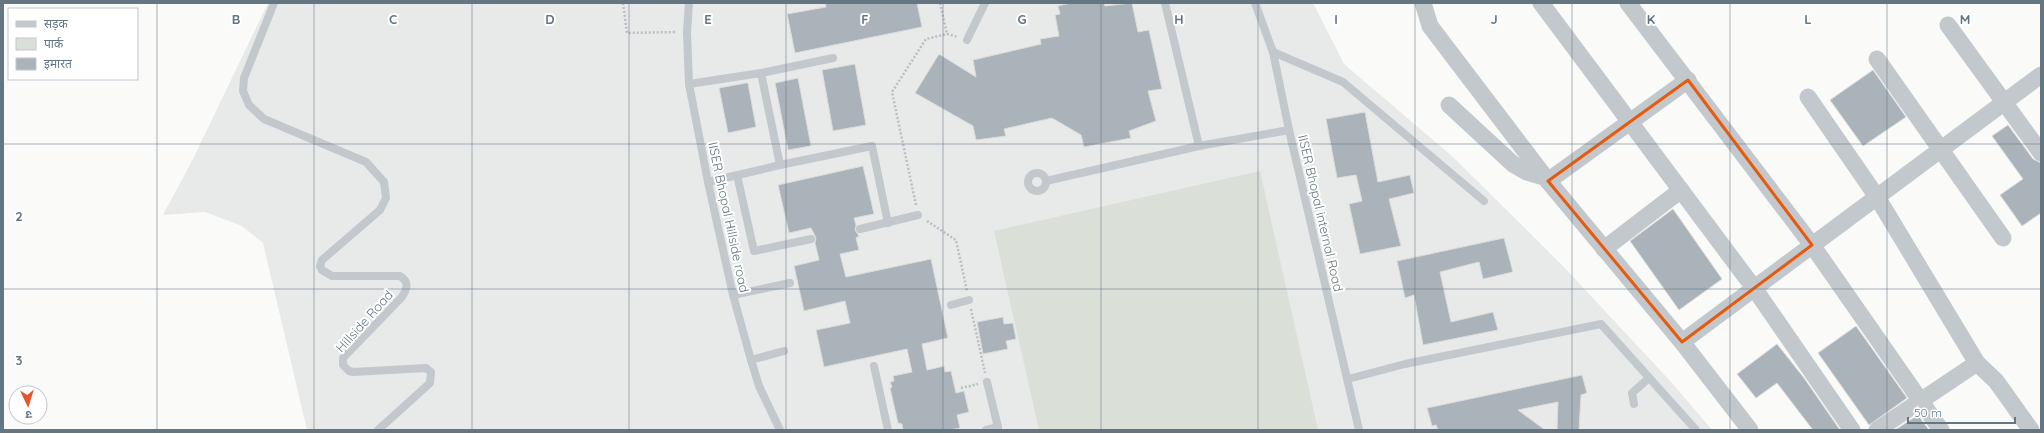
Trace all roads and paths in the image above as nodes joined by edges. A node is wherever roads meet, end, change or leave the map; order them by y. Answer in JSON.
{"nodes":[{"id":1,"x":274,"y":3,"type":"edge"},
{"id":2,"x":623,"y":3,"type":"edge"},
{"id":3,"x":689,"y":3,"type":"edge"},
{"id":4,"x":940,"y":3,"type":"edge"},
{"id":5,"x":985,"y":3,"type":"edge"},
{"id":6,"x":1165,"y":3,"type":"edge"},
{"id":7,"x":1255,"y":3,"type":"edge"},
{"id":8,"x":1423,"y":3,"type":"edge"},
{"id":9,"x":1541,"y":3,"type":"edge"},
{"id":10,"x":1628,"y":3,"type":"edge"},
{"id":11,"x":1948,"y":25,"type":"dead end"},
{"id":12,"x":687,"y":32,"type":"junction"},
{"id":13,"x":967,"y":40,"type":"dead end"},
{"id":14,"x":1273,"y":52,"type":"junction"},
{"id":15,"x":833,"y":58,"type":"dead end"},
{"id":16,"x":1877,"y":59,"type":"dead end"},
{"id":17,"x":761,"y":73,"type":"junction"},
{"id":18,"x":2041,"y":75,"type":"edge"},
{"id":19,"x":1688,"y":80,"type":"junction"},
{"id":20,"x":689,"y":84,"type":"junction"},
{"id":21,"x":1808,"y":97,"type":"dead end"},
{"id":22,"x":2004,"y":102,"type":"junction"},
{"id":23,"x":1449,"y":105,"type":"dead end"},
{"id":24,"x":1630,"y":122,"type":"junction"},
{"id":25,"x":1289,"y":130,"type":"junction"},
{"id":26,"x":1199,"y":146,"type":"junction"},
{"id":27,"x":1940,"y":150,"type":"junction"},
{"id":28,"x":2041,"y":153,"type":"edge"},
{"id":29,"x":780,"y":165,"type":"junction"},
{"id":30,"x":737,"y":175,"type":"junction"},
{"id":31,"x":1546,"y":179,"type":"junction"},
{"id":32,"x":1046,"y":181,"type":"dead end"},
{"id":33,"x":708,"y":182,"type":"junction"},
{"id":34,"x":1681,"y":190,"type":"junction"},
{"id":35,"x":1877,"y":197,"type":"junction"},
{"id":36,"x":1484,"y":201,"type":"dead end"},
{"id":37,"x":918,"y":215,"type":"junction"},
{"id":38,"x":888,"y":223,"type":"junction"},
{"id":39,"x":860,"y":229,"type":"dead end"},
{"id":40,"x":2002,"y":238,"type":"dead end"},
{"id":41,"x":811,"y":239,"type":"dead end"},
{"id":42,"x":1812,"y":245,"type":"junction"},
{"id":43,"x":1604,"y":249,"type":"junction"},
{"id":44,"x":790,"y":283,"type":"dead end"},
{"id":45,"x":1754,"y":288,"type":"junction"},
{"id":46,"x":733,"y":295,"type":"junction"},
{"id":47,"x":970,"y":300,"type":"junction"},
{"id":48,"x":951,"y":305,"type":"dead end"},
{"id":49,"x":1682,"y":342,"type":"junction"},
{"id":50,"x":784,"y":350,"type":"dead end"},
{"id":51,"x":751,"y":360,"type":"junction"},
{"id":52,"x":1977,"y":363,"type":"junction"},
{"id":53,"x":874,"y":366,"type":"dead end"},
{"id":54,"x":1348,"y":378,"type":"junction"},
{"id":55,"x":1649,"y":378,"type":"junction"},
{"id":56,"x":987,"y":382,"type":"junction"},
{"id":57,"x":961,"y":388,"type":"dead end"},
{"id":58,"x":1919,"y":400,"type":"junction"},
{"id":59,"x":1634,"y":404,"type":"dead end"},
{"id":60,"x":998,"y":429,"type":"edge"},
{"id":61,"x":378,"y":430,"type":"edge"},
{"id":62,"x":780,"y":430,"type":"edge"},
{"id":63,"x":888,"y":430,"type":"edge"},
{"id":64,"x":986,"y":430,"type":"edge"},
{"id":65,"x":1359,"y":430,"type":"edge"},
{"id":66,"x":1696,"y":430,"type":"edge"},
{"id":67,"x":1750,"y":430,"type":"edge"},
{"id":68,"x":1852,"y":430,"type":"edge"},
{"id":69,"x":1877,"y":430,"type":"edge"},
{"id":70,"x":1941,"y":430,"type":"edge"},
{"id":71,"x":2031,"y":430,"type":"edge"}],
"edges":[{"from":1,"to":61,"type":"lane","name":"Hillside Road"},
{"from":2,"to":12,"type":"path"},
{"from":3,"to":12,"type":"lane","name":"IISER Bhopal Hillside road"},
{"from":4,"to":37,"type":"path"},
{"from":5,"to":13,"type":"lane"},
{"from":6,"to":26,"type":"lane"},
{"from":7,"to":14,"type":"lane","name":"IISER Bhopal internal Road"},
{"from":8,"to":31,"type":"street"},
{"from":9,"to":24,"type":"street"},
{"from":10,"to":19,"type":"street"},
{"from":11,"to":22,"type":"street"},
{"from":12,"to":20,"type":"lane","name":"IISER Bhopal Hillside road"},
{"from":14,"to":25,"type":"lane","name":"IISER Bhopal internal Road"},
{"from":14,"to":36,"type":"lane"},
{"from":15,"to":17,"type":"lane"},
{"from":16,"to":27,"type":"street"},
{"from":17,"to":20,"type":"lane"},
{"from":17,"to":29,"type":"lane"},
{"from":18,"to":22,"type":"street"},
{"from":19,"to":24,"type":"street"},
{"from":19,"to":42,"type":"street"},
{"from":20,"to":33,"type":"lane","name":"IISER Bhopal Hillside road"},
{"from":21,"to":35,"type":"street"},
{"from":22,"to":27,"type":"street"},
{"from":22,"to":28,"type":"street"},
{"from":23,"to":31,"type":"street"},
{"from":24,"to":31,"type":"street"},
{"from":24,"to":34,"type":"street"},
{"from":25,"to":26,"type":"lane"},
{"from":25,"to":54,"type":"lane","name":"IISER Bhopal internal Road"},
{"from":26,"to":32,"type":"lane"},
{"from":27,"to":35,"type":"street"},
{"from":27,"to":40,"type":"street"},
{"from":29,"to":30,"type":"lane"},
{"from":29,"to":38,"type":"lane"},
{"from":30,"to":33,"type":"lane"},
{"from":30,"to":41,"type":"lane"},
{"from":31,"to":43,"type":"street"},
{"from":33,"to":46,"type":"lane","name":"IISER Bhopal Hillside road"},
{"from":34,"to":43,"type":"street"},
{"from":34,"to":45,"type":"street"},
{"from":35,"to":42,"type":"street"},
{"from":35,"to":52,"type":"street"},
{"from":37,"to":38,"type":"lane"},
{"from":37,"to":47,"type":"path"},
{"from":38,"to":39,"type":"lane"},
{"from":42,"to":45,"type":"street"},
{"from":42,"to":58,"type":"street"},
{"from":43,"to":49,"type":"street"},
{"from":44,"to":46,"type":"lane"},
{"from":45,"to":49,"type":"street"},
{"from":45,"to":68,"type":"street"},
{"from":46,"to":51,"type":"lane","name":"IISER Bhopal Hillside road"},
{"from":47,"to":48,"type":"lane"},
{"from":47,"to":56,"type":"path"},
{"from":49,"to":67,"type":"street"},
{"from":50,"to":51,"type":"lane"},
{"from":51,"to":62,"type":"lane","name":"IISER Bhopal Hillside road"},
{"from":52,"to":58,"type":"street"},
{"from":52,"to":71,"type":"street"},
{"from":53,"to":63,"type":"lane"},
{"from":54,"to":55,"type":"lane"},
{"from":54,"to":65,"type":"lane","name":"IISER Bhopal internal Road"},
{"from":55,"to":59,"type":"lane"},
{"from":55,"to":66,"type":"lane"},
{"from":56,"to":57,"type":"path"},
{"from":56,"to":60,"type":"lane"},
{"from":58,"to":69,"type":"street"},
{"from":58,"to":70,"type":"street"},
{"from":60,"to":64,"type":"lane"}]}
